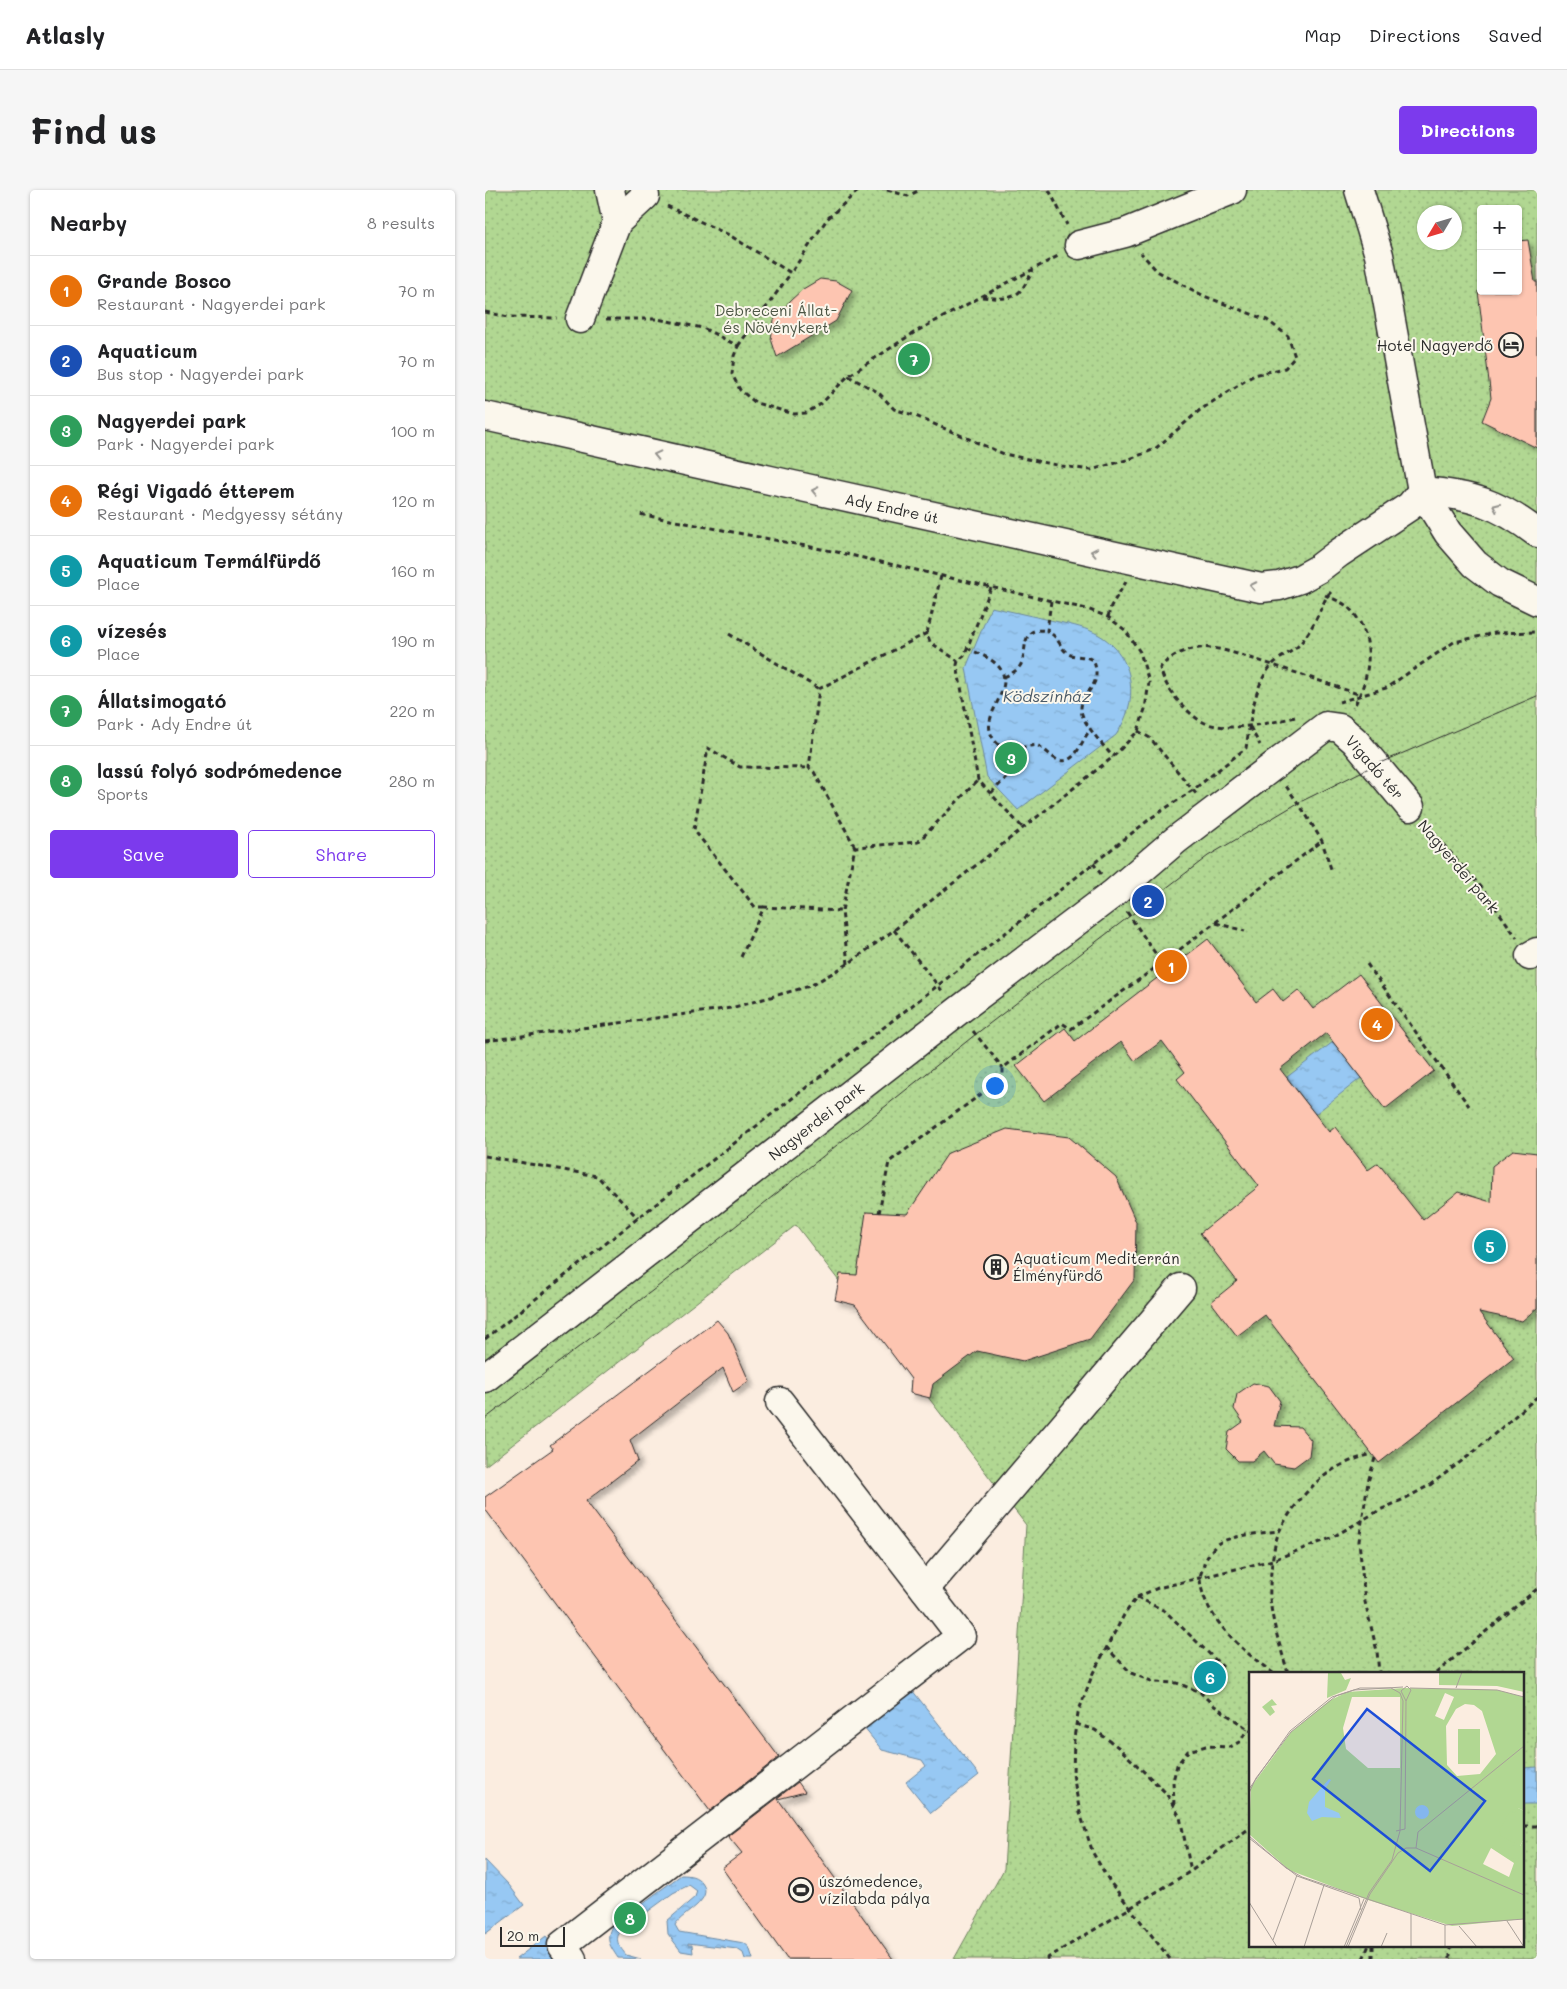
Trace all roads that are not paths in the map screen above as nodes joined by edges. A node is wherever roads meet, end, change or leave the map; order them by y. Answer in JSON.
{"nodes":[{"id":1,"x":610,"y":190,"type":"edge"},
{"id":2,"x":1232,"y":190,"type":"edge"},
{"id":3,"x":1359,"y":190,"type":"edge"},
{"id":4,"x":645,"y":196,"type":"road end"},
{"id":5,"x":617,"y":222,"type":"junction"},
{"id":6,"x":1079,"y":245,"type":"road end"},
{"id":7,"x":580,"y":319,"type":"road end"},
{"id":8,"x":485,"y":416,"type":"edge"},
{"id":9,"x":1422,"y":491,"type":"junction"},
{"id":10,"x":1537,"y":533,"type":"edge"},
{"id":11,"x":1537,"y":601,"type":"edge"},
{"id":12,"x":1338,"y":716,"type":"joint"},
{"id":13,"x":1410,"y":807,"type":"road end"},
{"id":14,"x":1181,"y":1288,"type":"dead end"},
{"id":15,"x":485,"y":1378,"type":"edge"},
{"id":16,"x":780,"y":1402,"type":"dead end"},
{"id":17,"x":925,"y":1589,"type":"junction"},
{"id":18,"x":573,"y":1959,"type":"edge"}],
"edges":[{"from":1,"to":5,"type":"street"},
{"from":2,"to":6,"type":"street"},
{"from":3,"to":9,"type":"street"},
{"from":4,"to":5,"type":"street"},
{"from":5,"to":7,"type":"street"},
{"from":9,"to":8,"type":"street","name":"Ady Endre út","one_way":true},
{"from":10,"to":9,"type":"street","one_way":true},
{"from":9,"to":11,"type":"street"},
{"from":12,"to":13,"type":"street","name":"Vigadó tér"},
{"from":12,"to":15,"type":"street","name":"Nagyerdei park"},
{"from":14,"to":17,"type":"street"},
{"from":16,"to":17,"type":"street"},
{"from":17,"to":18,"type":"street"}]}
